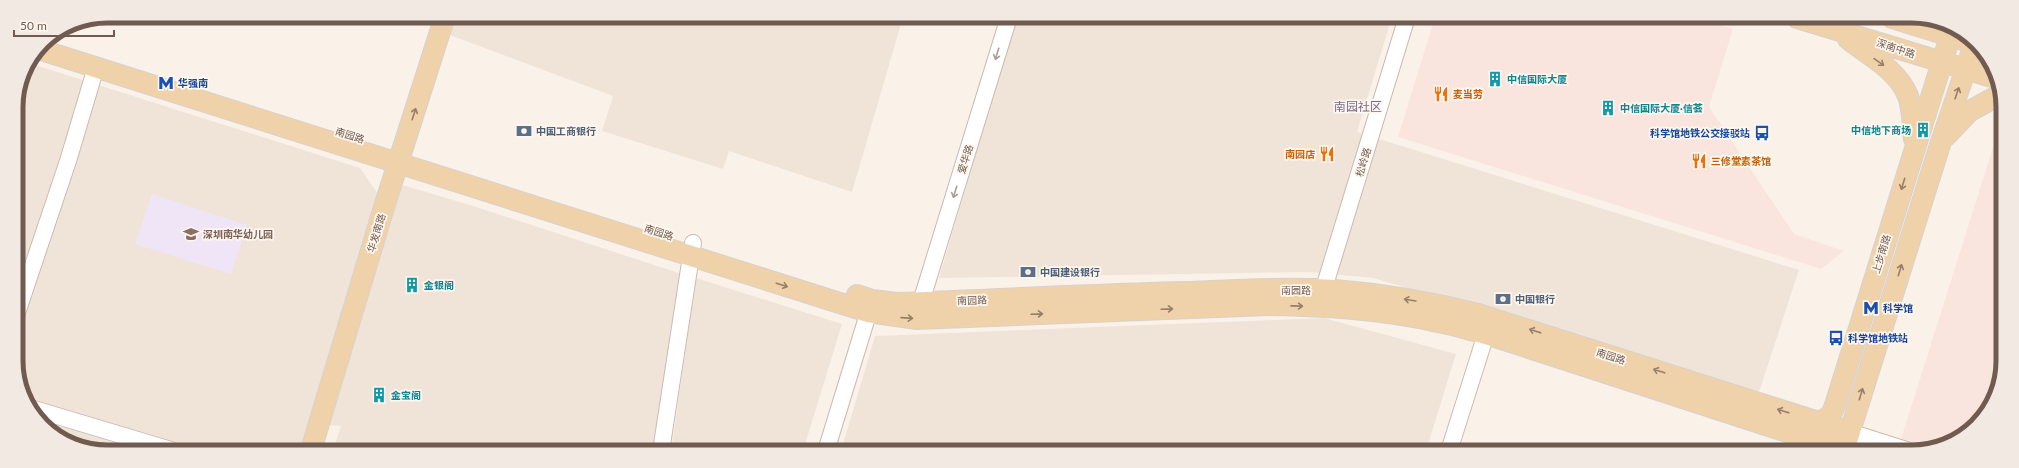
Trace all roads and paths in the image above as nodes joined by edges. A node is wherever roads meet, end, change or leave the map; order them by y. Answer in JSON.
{"nodes":[{"id":1,"x":443,"y":23,"type":"edge"},
{"id":2,"x":1007,"y":23,"type":"edge"},
{"id":3,"x":1405,"y":23,"type":"edge"},
{"id":4,"x":1814,"y":23,"type":"edge"},
{"id":5,"x":1912,"y":23,"type":"edge"},
{"id":6,"x":1837,"y":30,"type":"junction"},
{"id":7,"x":1951,"y":33,"type":"edge"},
{"id":8,"x":55,"y":41,"type":"edge"},
{"id":9,"x":1973,"y":50,"type":"edge"},
{"id":10,"x":45,"y":51,"type":"edge"},
{"id":11,"x":1942,"y":62,"type":"junction"},
{"id":12,"x":96,"y":67,"type":"junction"},
{"id":13,"x":1965,"y":69,"type":"junction"},
{"id":14,"x":1990,"y":77,"type":"edge"},
{"id":15,"x":1995,"y":97,"type":"edge"},
{"id":16,"x":1915,"y":147,"type":"junction"},
{"id":17,"x":1938,"y":148,"type":"junction"},
{"id":18,"x":400,"y":157,"type":"junction"},
{"id":19,"x":692,"y":249,"type":"junction"},
{"id":20,"x":23,"y":295,"type":"edge"},
{"id":21,"x":1321,"y":298,"type":"junction"},
{"id":22,"x":921,"y":302,"type":"junction"},
{"id":23,"x":870,"y":306,"type":"junction"},
{"id":24,"x":1486,"y":334,"type":"junction"},
{"id":25,"x":44,"y":416,"type":"edge"},
{"id":26,"x":1812,"y":442,"type":"edge"},
{"id":27,"x":152,"y":445,"type":"edge"},
{"id":28,"x":314,"y":445,"type":"edge"},
{"id":29,"x":663,"y":445,"type":"edge"},
{"id":30,"x":828,"y":445,"type":"edge"},
{"id":31,"x":1451,"y":445,"type":"edge"},
{"id":32,"x":1834,"y":445,"type":"edge"},
{"id":33,"x":1849,"y":445,"type":"edge"}],
"edges":[{"from":18,"to":1,"type":"main road","name":"华发南路","one_way":true},
{"from":2,"to":22,"type":"street","name":"爱华路","one_way":true},
{"from":3,"to":21,"type":"street","name":"松岭路"},
{"from":4,"to":6,"type":"main road","name":"深南中路"},
{"from":5,"to":7,"type":"main road"},
{"from":6,"to":11,"type":"main road","name":"深南中路"},
{"from":6,"to":16,"type":"main road","one_way":true},
{"from":7,"to":11,"type":"main road","name":"上步南路"},
{"from":8,"to":18,"type":"main road","name":"南园路"},
{"from":9,"to":13,"type":"main road"},
{"from":10,"to":12,"type":"main road","name":"南园路"},
{"from":11,"to":13,"type":"main road","name":"深南中路"},
{"from":11,"to":16,"type":"main road","name":"上步南路"},
{"from":12,"to":18,"type":"main road","name":"南园路"},
{"from":12,"to":20,"type":"street"},
{"from":13,"to":14,"type":"main road","name":"深南中路"},
{"from":17,"to":13,"type":"main road","one_way":true},
{"from":15,"to":17,"type":"main road"},
{"from":16,"to":26,"type":"main road","name":"上步南路","one_way":true},
{"from":33,"to":17,"type":"main road","one_way":true},
{"from":18,"to":19,"type":"main road","name":"南园路"},
{"from":18,"to":28,"type":"main road","name":"华发南路"},
{"from":19,"to":23,"type":"main road","name":"南园路"},
{"from":19,"to":29,"type":"street"},
{"from":21,"to":22,"type":"main road","name":"南园路"},
{"from":23,"to":21,"type":"main road","name":"南园路","one_way":true},
{"from":21,"to":24,"type":"main road","name":"南园路"},
{"from":26,"to":21,"type":"main road","name":"南园路","one_way":true},
{"from":22,"to":23,"type":"main road","name":"南园路"},
{"from":23,"to":30,"type":"street"},
{"from":24,"to":26,"type":"main road","name":"南园路"},
{"from":24,"to":31,"type":"street"},
{"from":25,"to":27,"type":"street"},
{"from":26,"to":32,"type":"main road","name":"南园路"}]}
